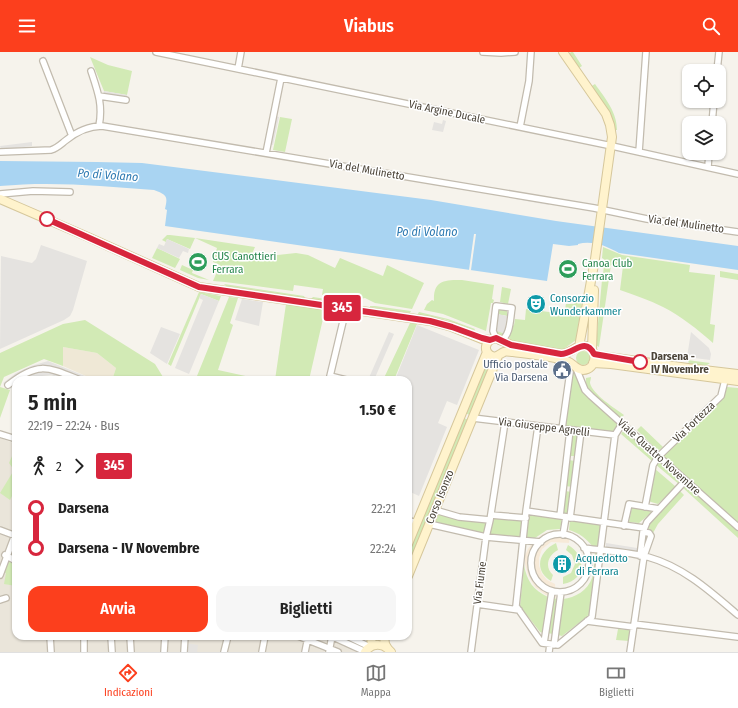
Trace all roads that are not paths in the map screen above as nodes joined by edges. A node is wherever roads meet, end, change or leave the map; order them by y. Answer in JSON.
{"nodes":[{"id":1,"x":156,"y":52,"type":"edge"},
{"id":2,"x":241,"y":52,"type":"edge"},
{"id":3,"x":483,"y":52,"type":"edge"},
{"id":4,"x":515,"y":52,"type":"edge"},
{"id":5,"x":531,"y":52,"type":"edge"},
{"id":6,"x":563,"y":52,"type":"edge"},
{"id":7,"x":646,"y":52,"type":"edge"},
{"id":8,"x":719,"y":52,"type":"edge"},
{"id":9,"x":493,"y":53,"type":"edge"},
{"id":10,"x":43,"y":61,"type":"dead end"},
{"id":11,"x":718,"y":64,"type":"edge"},
{"id":12,"x":238,"y":69,"type":"junction"},
{"id":13,"x":91,"y":71,"type":"dead end"},
{"id":14,"x":281,"y":78,"type":"junction"},
{"id":15,"x":99,"y":96,"type":"junction"},
{"id":16,"x":126,"y":100,"type":"dead end"},
{"id":17,"x":99,"y":126,"type":"junction"},
{"id":18,"x":520,"y":127,"type":"junction"},
{"id":19,"x":72,"y":136,"type":"junction"},
{"id":20,"x":612,"y":146,"type":"junction"},
{"id":21,"x":0,"y":152,"type":"edge"},
{"id":22,"x":639,"y":152,"type":"junction"},
{"id":23,"x":266,"y":153,"type":"junction"},
{"id":24,"x":708,"y":160,"type":"edge"},
{"id":25,"x":708,"y":167,"type":"junction"},
{"id":26,"x":738,"y":174,"type":"edge"},
{"id":27,"x":70,"y":192,"type":"dead end"},
{"id":28,"x":0,"y":194,"type":"edge"},
{"id":29,"x":0,"y":199,"type":"edge"},
{"id":30,"x":602,"y":209,"type":"junction"},
{"id":31,"x":738,"y":232,"type":"edge"},
{"id":32,"x":595,"y":259,"type":"junction"},
{"id":33,"x":346,"y":309,"type":"junction"},
{"id":34,"x":492,"y":344,"type":"junction"},
{"id":35,"x":576,"y":349,"type":"junction"},
{"id":36,"x":593,"y":352,"type":"junction"},
{"id":37,"x":500,"y":354,"type":"junction"},
{"id":38,"x":590,"y":366,"type":"junction"},
{"id":39,"x":573,"y":368,"type":"junction"},
{"id":40,"x":23,"y":376,"type":"edge"},
{"id":41,"x":64,"y":376,"type":"edge"},
{"id":42,"x":330,"y":376,"type":"edge"},
{"id":43,"x":734,"y":378,"type":"edge"},
{"id":44,"x":12,"y":383,"type":"edge"},
{"id":45,"x":583,"y":384,"type":"junction"},
{"id":46,"x":8,"y":385,"type":"dead end"},
{"id":47,"x":462,"y":414,"type":"junction"},
{"id":48,"x":473,"y":418,"type":"junction"},
{"id":49,"x":504,"y":422,"type":"junction"},
{"id":50,"x":622,"y":424,"type":"junction"},
{"id":51,"x":538,"y":426,"type":"junction"},
{"id":52,"x":562,"y":429,"type":"junction"},
{"id":53,"x":570,"y":430,"type":"junction"},
{"id":54,"x":581,"y":431,"type":"junction"},
{"id":55,"x":0,"y":434,"type":"edge"},
{"id":56,"x":615,"y":435,"type":"junction"},
{"id":57,"x":12,"y":438,"type":"edge"},
{"id":58,"x":658,"y":457,"type":"junction"},
{"id":59,"x":567,"y":458,"type":"junction"},
{"id":60,"x":578,"y":460,"type":"junction"},
{"id":61,"x":685,"y":481,"type":"junction"},
{"id":62,"x":563,"y":489,"type":"junction"},
{"id":63,"x":574,"y":490,"type":"junction"},
{"id":64,"x":645,"y":507,"type":"junction"},
{"id":65,"x":659,"y":509,"type":"junction"},
{"id":66,"x":435,"y":510,"type":"junction"},
{"id":67,"x":526,"y":511,"type":"junction"},
{"id":68,"x":565,"y":517,"type":"junction"},
{"id":69,"x":490,"y":518,"type":"junction"},
{"id":70,"x":526,"y":518,"type":"junction"},
{"id":71,"x":412,"y":523,"type":"edge"},
{"id":72,"x":605,"y":523,"type":"junction"},
{"id":73,"x":431,"y":524,"type":"junction"},
{"id":74,"x":624,"y":526,"type":"junction"},
{"id":75,"x":738,"y":527,"type":"edge"},
{"id":76,"x":0,"y":530,"type":"edge"},
{"id":77,"x":643,"y":530,"type":"junction"},
{"id":78,"x":12,"y":534,"type":"edge"},
{"id":79,"x":563,"y":535,"type":"junction"},
{"id":80,"x":486,"y":537,"type":"junction"},
{"id":81,"x":523,"y":540,"type":"junction"},
{"id":82,"x":541,"y":542,"type":"junction"},
{"id":83,"x":12,"y":543,"type":"edge"},
{"id":84,"x":584,"y":548,"type":"junction"},
{"id":85,"x":601,"y":550,"type":"junction"},
{"id":86,"x":6,"y":555,"type":"junction"},
{"id":87,"x":642,"y":556,"type":"junction"},
{"id":88,"x":12,"y":559,"type":"edge"},
{"id":89,"x":412,"y":566,"type":"edge"},
{"id":90,"x":0,"y":574,"type":"edge"},
{"id":91,"x":552,"y":591,"type":"junction"},
{"id":92,"x":561,"y":592,"type":"junction"},
{"id":93,"x":477,"y":604,"type":"junction"},
{"id":94,"x":519,"y":610,"type":"junction"},
{"id":95,"x":738,"y":615,"type":"edge"},
{"id":96,"x":587,"y":621,"type":"junction"},
{"id":97,"x":634,"y":626,"type":"junction"},
{"id":98,"x":738,"y":637,"type":"edge"},
{"id":99,"x":50,"y":640,"type":"edge"},
{"id":100,"x":84,"y":640,"type":"edge"},
{"id":101,"x":111,"y":640,"type":"edge"},
{"id":102,"x":130,"y":640,"type":"edge"},
{"id":103,"x":165,"y":640,"type":"edge"},
{"id":104,"x":184,"y":640,"type":"edge"},
{"id":105,"x":227,"y":640,"type":"edge"},
{"id":106,"x":264,"y":640,"type":"edge"},
{"id":107,"x":308,"y":640,"type":"edge"},
{"id":108,"x":312,"y":640,"type":"edge"},
{"id":109,"x":331,"y":640,"type":"edge"},
{"id":110,"x":343,"y":640,"type":"edge"},
{"id":111,"x":353,"y":640,"type":"edge"},
{"id":112,"x":384,"y":640,"type":"edge"},
{"id":113,"x":549,"y":644,"type":"junction"},
{"id":114,"x":368,"y":649,"type":"edge"},
{"id":115,"x":329,"y":650,"type":"edge"},
{"id":116,"x":390,"y":650,"type":"edge"},
{"id":117,"x":51,"y":652,"type":"edge"},
{"id":118,"x":84,"y":652,"type":"edge"},
{"id":119,"x":112,"y":652,"type":"edge"},
{"id":120,"x":131,"y":652,"type":"edge"},
{"id":121,"x":164,"y":652,"type":"edge"},
{"id":122,"x":184,"y":652,"type":"edge"},
{"id":123,"x":224,"y":652,"type":"edge"},
{"id":124,"x":262,"y":652,"type":"edge"},
{"id":125,"x":305,"y":652,"type":"edge"},
{"id":126,"x":338,"y":652,"type":"edge"},
{"id":127,"x":471,"y":652,"type":"edge"},
{"id":128,"x":549,"y":652,"type":"edge"},
{"id":129,"x":630,"y":652,"type":"edge"}],
"edges":[{"from":1,"to":12,"type":"street","name":"Via Argine Ducale"},
{"from":2,"to":12,"type":"street"},
{"from":3,"to":9,"type":"street"},
{"from":4,"to":9,"type":"street"},
{"from":5,"to":18,"type":"street"},
{"from":6,"to":20,"type":"main road"},
{"from":7,"to":22,"type":"street"},
{"from":8,"to":11,"type":"street"},
{"from":10,"to":19,"type":"street"},
{"from":12,"to":14,"type":"street","name":"Via Argine Ducale"},
{"from":13,"to":15,"type":"street"},
{"from":14,"to":18,"type":"street","name":"Via Argine Ducale"},
{"from":14,"to":23,"type":"street"},
{"from":15,"to":16,"type":"street"},
{"from":15,"to":17,"type":"street"},
{"from":17,"to":19,"type":"street","name":"Via del Mulinetto"},
{"from":17,"to":23,"type":"street","name":"Via del Mulinetto"},
{"from":18,"to":20,"type":"street","name":"Via Argine Ducale"},
{"from":19,"to":21,"type":"street","name":"Via del Mulinetto"},
{"from":20,"to":22,"type":"street","name":"Via Argine Ducale"},
{"from":20,"to":30,"type":"main road"},
{"from":22,"to":25,"type":"street","name":"Via Argine Ducale"},
{"from":23,"to":30,"type":"street","name":"Via del Mulinetto"},
{"from":24,"to":25,"type":"street"},
{"from":25,"to":26,"type":"street","name":"Via Argine Ducale"},
{"from":27,"to":28,"type":"street"},
{"from":29,"to":33,"type":"main road"},
{"from":30,"to":31,"type":"street","name":"Via del Mulinetto"},
{"from":30,"to":32,"type":"main road"},
{"from":32,"to":35,"type":"main road"},
{"from":32,"to":36,"type":"main road"},
{"from":33,"to":34,"type":"main road"},
{"from":33,"to":42,"type":"street"},
{"from":34,"to":34,"type":"street"},
{"from":34,"to":35,"type":"main road"},
{"from":34,"to":37,"type":"main road"},
{"from":34,"to":37,"type":"main road"},
{"from":34,"to":47,"type":"main road","name":"Corso Isonzo"},
{"from":35,"to":36,"type":"main road"},
{"from":35,"to":39,"type":"main road"},
{"from":36,"to":38,"type":"main road"},
{"from":36,"to":43,"type":"main road"},
{"from":37,"to":39,"type":"main road"},
{"from":37,"to":48,"type":"main road","name":"Corso Isonzo"},
{"from":38,"to":39,"type":"main road"},
{"from":38,"to":43,"type":"main road"},
{"from":38,"to":45,"type":"street"},
{"from":39,"to":45,"type":"street","name":"Viale Quattro Novembre"},
{"from":39,"to":52,"type":"street"},
{"from":40,"to":41,"type":"street"},
{"from":43,"to":58,"type":"street","name":"Via Fortezza"},
{"from":44,"to":46,"type":"street"},
{"from":45,"to":50,"type":"street","name":"Viale Quattro Novembre"},
{"from":47,"to":48,"type":"main road"},
{"from":47,"to":71,"type":"main road","name":"Corso Isonzo"},
{"from":48,"to":49,"type":"street","name":"Via Giuseppe Agnelli"},
{"from":48,"to":66,"type":"main road","name":"Corso Isonzo"},
{"from":49,"to":51,"type":"street","name":"Via Giuseppe Agnelli"},
{"from":49,"to":69,"type":"street","name":"Via Fiume"},
{"from":50,"to":56,"type":"street"},
{"from":50,"to":58,"type":"street","name":"Viale Quattro Novembre"},
{"from":51,"to":52,"type":"street","name":"Via Giuseppe Agnelli"},
{"from":51,"to":67,"type":"street"},
{"from":52,"to":53,"type":"street","name":"Via Giuseppe Agnelli"},
{"from":53,"to":54,"type":"street","name":"Via Giuseppe Agnelli"},
{"from":53,"to":59,"type":"street"},
{"from":54,"to":56,"type":"street","name":"Via Giuseppe Agnelli"},
{"from":54,"to":60,"type":"street"},
{"from":55,"to":57,"type":"street"},
{"from":56,"to":72,"type":"street"},
{"from":58,"to":61,"type":"street","name":"Viale Quattro Novembre"},
{"from":58,"to":64,"type":"street","name":"Via Fortezza"},
{"from":59,"to":60,"type":"street"},
{"from":59,"to":62,"type":"street"},
{"from":60,"to":63,"type":"street"},
{"from":61,"to":65,"type":"street"},
{"from":61,"to":75,"type":"street","name":"Viale Quattro Novembre"},
{"from":62,"to":63,"type":"street"},
{"from":62,"to":68,"type":"street"},
{"from":63,"to":68,"type":"street"},
{"from":64,"to":65,"type":"street"},
{"from":64,"to":74,"type":"street"},
{"from":65,"to":77,"type":"street"},
{"from":66,"to":69,"type":"street"},
{"from":66,"to":73,"type":"main road","name":"Corso Isonzo"},
{"from":67,"to":68,"type":"street"},
{"from":67,"to":70,"type":"street"},
{"from":68,"to":72,"type":"street"},
{"from":68,"to":79,"type":"street"},
{"from":69,"to":70,"type":"street"},
{"from":69,"to":80,"type":"street","name":"Via Fiume"},
{"from":70,"to":81,"type":"street"},
{"from":72,"to":74,"type":"street"},
{"from":72,"to":85,"type":"street"},
{"from":73,"to":80,"type":"street"},
{"from":73,"to":89,"type":"main road","name":"Corso Isonzo"},
{"from":74,"to":77,"type":"street"},
{"from":76,"to":78,"type":"street"},
{"from":77,"to":87,"type":"street"},
{"from":77,"to":87,"type":"street"},
{"from":79,"to":82,"type":"street"},
{"from":79,"to":84,"type":"street"},
{"from":80,"to":81,"type":"street"},
{"from":80,"to":93,"type":"street","name":"Via Fiume"},
{"from":81,"to":82,"type":"street"},
{"from":81,"to":94,"type":"street"},
{"from":82,"to":91,"type":"street"},
{"from":83,"to":86,"type":"street"},
{"from":84,"to":85,"type":"street"},
{"from":84,"to":92,"type":"street"},
{"from":85,"to":87,"type":"street"},
{"from":85,"to":96,"type":"street"},
{"from":86,"to":88,"type":"street"},
{"from":86,"to":90,"type":"street"},
{"from":87,"to":95,"type":"street"},
{"from":87,"to":97,"type":"street"},
{"from":91,"to":92,"type":"street"},
{"from":91,"to":113,"type":"street"},
{"from":92,"to":113,"type":"street"},
{"from":93,"to":94,"type":"street"},
{"from":93,"to":127,"type":"street","name":"Via Fiume"},
{"from":94,"to":113,"type":"street"},
{"from":96,"to":97,"type":"street"},
{"from":96,"to":113,"type":"street"},
{"from":97,"to":98,"type":"street"},
{"from":97,"to":129,"type":"street"},
{"from":99,"to":117,"type":"street"},
{"from":100,"to":118,"type":"street"},
{"from":101,"to":119,"type":"street"},
{"from":102,"to":120,"type":"street"},
{"from":103,"to":121,"type":"street"},
{"from":104,"to":122,"type":"street"},
{"from":105,"to":123,"type":"street"},
{"from":106,"to":124,"type":"street"},
{"from":107,"to":125,"type":"street"},
{"from":108,"to":115,"type":"street"},
{"from":109,"to":115,"type":"street"},
{"from":110,"to":114,"type":"street"},
{"from":111,"to":114,"type":"street"},
{"from":112,"to":116,"type":"main road"},
{"from":113,"to":128,"type":"street"},
{"from":114,"to":116,"type":"main road"},
{"from":115,"to":126,"type":"street"}]}
